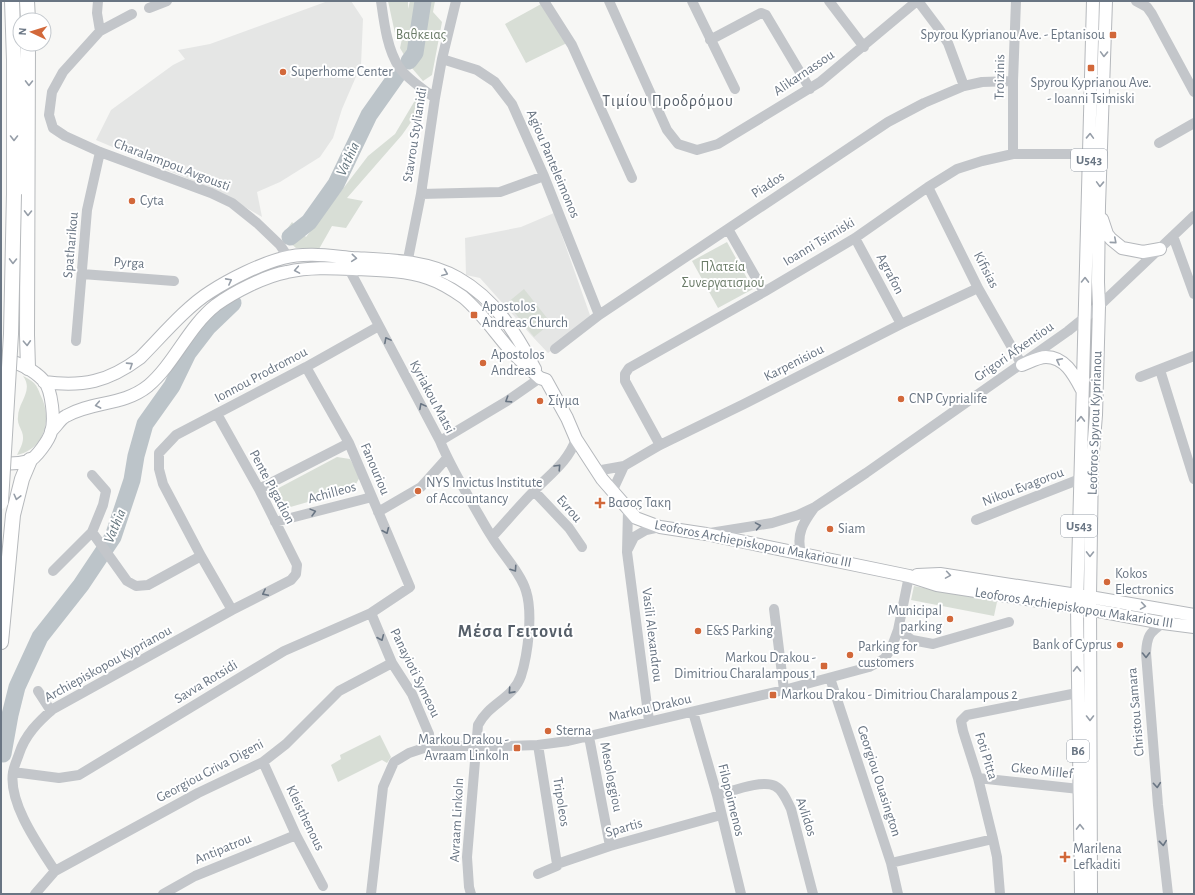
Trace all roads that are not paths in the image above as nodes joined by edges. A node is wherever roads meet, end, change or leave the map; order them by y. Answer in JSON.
{"nodes":[{"id":1,"x":12,"y":1,"type":"edge"},
{"id":2,"x":28,"y":1,"type":"edge"},
{"id":3,"x":98,"y":1,"type":"edge"},
{"id":4,"x":167,"y":1,"type":"edge"},
{"id":5,"x":381,"y":1,"type":"edge"},
{"id":6,"x":456,"y":1,"type":"edge"},
{"id":7,"x":544,"y":1,"type":"edge"},
{"id":8,"x":609,"y":1,"type":"edge"},
{"id":9,"x":692,"y":1,"type":"edge"},
{"id":10,"x":829,"y":1,"type":"edge"},
{"id":11,"x":918,"y":1,"type":"edge"},
{"id":12,"x":1016,"y":1,"type":"edge"},
{"id":13,"x":1093,"y":1,"type":"edge"},
{"id":14,"x":1106,"y":1,"type":"edge"},
{"id":15,"x":1136,"y":1,"type":"edge"},
{"id":16,"x":149,"y":8,"type":"dead end"},
{"id":17,"x":28,"y":12,"type":"edge"},
{"id":18,"x":132,"y":14,"type":"dead end"},
{"id":19,"x":100,"y":31,"type":"junction"},
{"id":20,"x":710,"y":40,"type":"junction"},
{"id":21,"x":864,"y":47,"type":"junction"},
{"id":22,"x":28,"y":52,"type":"edge"},
{"id":23,"x":442,"y":59,"type":"junction"},
{"id":24,"x":1013,"y":81,"type":"junction"},
{"id":25,"x":964,"y":86,"type":"junction"},
{"id":26,"x":810,"y":88,"type":"junction"},
{"id":27,"x":735,"y":89,"type":"dead end"},
{"id":28,"x":1194,"y":92,"type":"edge"},
{"id":29,"x":435,"y":98,"type":"junction"},
{"id":30,"x":1194,"y":123,"type":"edge"},
{"id":31,"x":1159,"y":143,"type":"dead end"},
{"id":32,"x":100,"y":152,"type":"junction"},
{"id":33,"x":1013,"y":154,"type":"junction"},
{"id":34,"x":1089,"y":154,"type":"junction"},
{"id":35,"x":544,"y":176,"type":"junction"},
{"id":36,"x":632,"y":178,"type":"dead end"},
{"id":37,"x":928,"y":187,"type":"junction"},
{"id":38,"x":421,"y":194,"type":"junction"},
{"id":39,"x":1099,"y":206,"type":"junction"},
{"id":40,"x":1194,"y":216,"type":"edge"},
{"id":41,"x":728,"y":228,"type":"junction"},
{"id":42,"x":1173,"y":236,"type":"junction"},
{"id":43,"x":855,"y":238,"type":"junction"},
{"id":44,"x":1160,"y":249,"type":"junction"},
{"id":45,"x":288,"y":257,"type":"junction"},
{"id":46,"x":406,"y":268,"type":"junction"},
{"id":47,"x":349,"y":269,"type":"junction"},
{"id":48,"x":82,"y":274,"type":"junction"},
{"id":49,"x":1191,"y":276,"type":"edge"},
{"id":50,"x":174,"y":281,"type":"dead end"},
{"id":51,"x":978,"y":288,"type":"junction"},
{"id":52,"x":764,"y":292,"type":"junction"},
{"id":53,"x":1194,"y":294,"type":"edge"},
{"id":54,"x":1099,"y":306,"type":"junction"},
{"id":55,"x":599,"y":315,"type":"junction"},
{"id":56,"x":1084,"y":319,"type":"junction"},
{"id":57,"x":901,"y":324,"type":"junction"},
{"id":58,"x":379,"y":326,"type":"junction"},
{"id":59,"x":76,"y":341,"type":"dead end"},
{"id":60,"x":555,"y":349,"type":"dead end"},
{"id":61,"x":1194,"y":356,"type":"edge"},
{"id":62,"x":1,"y":359,"type":"edge"},
{"id":63,"x":1022,"y":365,"type":"junction"},
{"id":64,"x":306,"y":367,"type":"junction"},
{"id":65,"x":28,"y":368,"type":"junction"},
{"id":66,"x":1160,"y":370,"type":"junction"},
{"id":67,"x":1140,"y":377,"type":"dead end"},
{"id":68,"x":540,"y":378,"type":"junction"},
{"id":69,"x":44,"y":382,"type":"junction"},
{"id":70,"x":1082,"y":391,"type":"junction"},
{"id":71,"x":217,"y":414,"type":"junction"},
{"id":72,"x":51,"y":431,"type":"junction"},
{"id":73,"x":573,"y":434,"type":"junction"},
{"id":74,"x":440,"y":441,"type":"junction"},
{"id":75,"x":349,"y":443,"type":"junction"},
{"id":76,"x":660,"y":445,"type":"junction"},
{"id":77,"x":447,"y":458,"type":"junction"},
{"id":78,"x":30,"y":460,"type":"junction"},
{"id":79,"x":1,"y":463,"type":"edge"},
{"id":80,"x":624,"y":466,"type":"junction"},
{"id":81,"x":596,"y":471,"type":"junction"},
{"id":82,"x":92,"y":475,"type":"dead end"},
{"id":83,"x":1080,"y":479,"type":"junction"},
{"id":84,"x":1194,"y":479,"type":"edge"},
{"id":85,"x":259,"y":489,"type":"junction"},
{"id":86,"x":534,"y":491,"type":"junction"},
{"id":87,"x":612,"y":492,"type":"junction"},
{"id":88,"x":372,"y":497,"type":"junction"},
{"id":89,"x":1,"y":502,"type":"edge"},
{"id":90,"x":815,"y":506,"type":"junction"},
{"id":91,"x":628,"y":510,"type":"junction"},
{"id":92,"x":378,"y":512,"type":"junction"},
{"id":93,"x":976,"y":520,"type":"dead end"},
{"id":94,"x":275,"y":522,"type":"junction"},
{"id":95,"x":660,"y":527,"type":"junction"},
{"id":96,"x":92,"y":532,"type":"junction"},
{"id":97,"x":706,"y":534,"type":"junction"},
{"id":98,"x":492,"y":537,"type":"junction"},
{"id":99,"x":582,"y":548,"type":"dead end"},
{"id":100,"x":627,"y":552,"type":"junction"},
{"id":101,"x":801,"y":553,"type":"junction"},
{"id":102,"x":201,"y":556,"type":"junction"},
{"id":103,"x":53,"y":571,"type":"dead end"},
{"id":104,"x":296,"y":574,"type":"joint"},
{"id":105,"x":909,"y":576,"type":"junction"},
{"id":106,"x":410,"y":587,"type":"joint"},
{"id":107,"x":1090,"y":597,"type":"junction"},
{"id":108,"x":1077,"y":601,"type":"junction"},
{"id":109,"x":774,"y":609,"type":"dead end"},
{"id":110,"x":232,"y":610,"type":"junction"},
{"id":111,"x":1090,"y":610,"type":"junction"},
{"id":112,"x":371,"y":613,"type":"junction"},
{"id":113,"x":1194,"y":615,"type":"edge"},
{"id":114,"x":1009,"y":622,"type":"dead end"},
{"id":115,"x":1163,"y":624,"type":"junction"},
{"id":116,"x":1194,"y":627,"type":"edge"},
{"id":117,"x":898,"y":630,"type":"junction"},
{"id":118,"x":1,"y":642,"type":"edge"},
{"id":119,"x":392,"y":663,"type":"junction"},
{"id":120,"x":830,"y":678,"type":"junction"},
{"id":121,"x":784,"y":690,"type":"junction"},
{"id":122,"x":38,"y":691,"type":"dead end"},
{"id":123,"x":1077,"y":693,"type":"junction"},
{"id":124,"x":51,"y":711,"type":"junction"},
{"id":125,"x":693,"y":712,"type":"junction"},
{"id":126,"x":649,"y":721,"type":"junction"},
{"id":127,"x":589,"y":737,"type":"junction"},
{"id":128,"x":538,"y":745,"type":"junction"},
{"id":129,"x":430,"y":746,"type":"junction"},
{"id":130,"x":476,"y":747,"type":"junction"},
{"id":131,"x":263,"y":762,"type":"junction"},
{"id":132,"x":13,"y":772,"type":"junction"},
{"id":133,"x":978,"y":778,"type":"junction"},
{"id":134,"x":1079,"y":789,"type":"junction"},
{"id":135,"x":717,"y":795,"type":"junction"},
{"id":136,"x":721,"y":815,"type":"junction"},
{"id":137,"x":296,"y":835,"type":"junction"},
{"id":138,"x":993,"y":839,"type":"junction"},
{"id":139,"x":610,"y":846,"type":"junction"},
{"id":140,"x":891,"y":863,"type":"junction"},
{"id":141,"x":557,"y":864,"type":"junction"},
{"id":142,"x":55,"y":872,"type":"junction"},
{"id":143,"x":538,"y":874,"type":"dead end"},
{"id":144,"x":323,"y":886,"type":"dead end"},
{"id":145,"x":35,"y":894,"type":"edge"},
{"id":146,"x":163,"y":894,"type":"edge"},
{"id":147,"x":371,"y":894,"type":"edge"},
{"id":148,"x":471,"y":894,"type":"edge"},
{"id":149,"x":741,"y":894,"type":"edge"},
{"id":150,"x":813,"y":894,"type":"edge"},
{"id":151,"x":898,"y":894,"type":"edge"},
{"id":152,"x":1000,"y":894,"type":"edge"},
{"id":153,"x":1081,"y":894,"type":"edge"},
{"id":154,"x":1091,"y":894,"type":"edge"},
{"id":155,"x":1168,"y":894,"type":"edge"}],
"edges":[{"from":1,"to":89,"type":"highway","one_way":true,"bridge":true},
{"from":2,"to":17,"type":"highway"},
{"from":3,"to":19,"type":"street"},
{"from":4,"to":16,"type":"street"},
{"from":5,"to":29,"type":"street"},
{"from":6,"to":23,"type":"street","name":"Stavrou Stylianidi"},
{"from":7,"to":36,"type":"street"},
{"from":8,"to":26,"type":"street","name":"Alikarnassou"},
{"from":9,"to":20,"type":"street"},
{"from":10,"to":21,"type":"street"},
{"from":11,"to":21,"type":"street","name":"Alikarnassou"},
{"from":11,"to":25,"type":"street"},
{"from":12,"to":24,"type":"street","name":"Troizinis"},
{"from":34,"to":13,"type":"main road","name":"Leoforos Spyrou Kyprianou","number":"U543","one_way":true},
{"from":14,"to":39,"type":"main road","name":"Leoforos Spyrou Kyprianou","number":"U543","one_way":true},
{"from":15,"to":28,"type":"street"},
{"from":18,"to":19,"type":"street"},
{"from":19,"to":32,"type":"street","name":"Charalampou Avgousti"},
{"from":20,"to":26,"type":"street"},
{"from":20,"to":27,"type":"street"},
{"from":21,"to":26,"type":"street","name":"Alikarnassou"},
{"from":22,"to":65,"type":"highway","one_way":true},
{"from":23,"to":29,"type":"street","name":"Stavrou Stylianidi"},
{"from":23,"to":35,"type":"street","name":"Agiou Panteleimonos"},
{"from":24,"to":25,"type":"street","name":"Piados"},
{"from":24,"to":33,"type":"street","name":"Troizinis"},
{"from":25,"to":41,"type":"street","name":"Piados"},
{"from":29,"to":38,"type":"street","name":"Stavrou Stylianidi"},
{"from":30,"to":31,"type":"street"},
{"from":32,"to":45,"type":"street","name":"Charalampou Avgousti"},
{"from":32,"to":48,"type":"street","name":"Spatharikou"},
{"from":33,"to":34,"type":"street","name":"Ioanni Tsimiski"},
{"from":33,"to":37,"type":"street","name":"Ioanni Tsimiski"},
{"from":56,"to":34,"type":"main road","name":"Leoforos Spyrou Kyprianou","number":"U543","one_way":true},
{"from":35,"to":38,"type":"street"},
{"from":35,"to":55,"type":"street","name":"Agiou Panteleimonos"},
{"from":37,"to":43,"type":"street","name":"Ioanni Tsimiski"},
{"from":37,"to":51,"type":"street","name":"Kifisias"},
{"from":38,"to":46,"type":"street","name":"Stavrou Stylianidi"},
{"from":39,"to":44,"type":"main road","one_way":true},
{"from":39,"to":54,"type":"main road","name":"Leoforos Spyrou Kyprianou","number":"U543"},
{"from":40,"to":42,"type":"street","name":"Grigori Afxentiou"},
{"from":41,"to":52,"type":"street"},
{"from":41,"to":55,"type":"street","name":"Piados"},
{"from":42,"to":44,"type":"street","name":"Grigori Afxentiou"},
{"from":42,"to":49,"type":"street"},
{"from":43,"to":52,"type":"street","name":"Ioanni Tsimiski"},
{"from":43,"to":57,"type":"street","name":"Agrafon"},
{"from":44,"to":54,"type":"street","name":"Grigori Afxentiou"},
{"from":45,"to":46,"type":"main road","name":"Leoforos Archiepiskopou Makariou III","one_way":true},
{"from":69,"to":45,"type":"main road","name":"Leoforos Archiepiskopou Makariou III","one_way":true},
{"from":46,"to":47,"type":"main road","name":"Leoforos Archiepiskopou Makariou III"},
{"from":46,"to":68,"type":"main road","name":"Leoforos Archiepiskopou Makariou III"},
{"from":47,"to":58,"type":"street","name":"Kyriakou Matsi"},
{"from":47,"to":72,"type":"main road","name":"Leoforos Archiepiskopou Makariou III","one_way":true},
{"from":48,"to":50,"type":"street","name":"Pyrga"},
{"from":48,"to":59,"type":"street","name":"Spatharikou"},
{"from":49,"to":53,"type":"street"},
{"from":51,"to":57,"type":"street","name":"Karpenisiou"},
{"from":51,"to":63,"type":"street","name":"Kifisias"},
{"from":52,"to":76,"type":"street","name":"Ioanni Tsimiski"},
{"from":54,"to":56,"type":"street","name":"Grigori Afxentiou"},
{"from":54,"to":107,"type":"main road","name":"Leoforos Spyrou Kyprianou","number":"U543","one_way":true},
{"from":55,"to":60,"type":"street","name":"Piados"},
{"from":56,"to":63,"type":"street","name":"Grigori Afxentiou"},
{"from":56,"to":70,"type":"main road","name":"Leoforos Spyrou Kyprianou","number":"U543"},
{"from":57,"to":76,"type":"street","name":"Karpenisiou"},
{"from":58,"to":64,"type":"street","name":"Ionnou Prodromou"},
{"from":74,"to":58,"type":"street","name":"Kyriakou Matsi","one_way":true},
{"from":61,"to":66,"type":"street"},
{"from":62,"to":65,"type":"main road"},
{"from":70,"to":63,"type":"main road","one_way":true},
{"from":63,"to":90,"type":"street","name":"Grigori Afxentiou"},
{"from":64,"to":71,"type":"street","name":"Ionnou Prodromou"},
{"from":64,"to":75,"type":"street","name":"Fanouriou"},
{"from":65,"to":69,"type":"main road"},
{"from":66,"to":67,"type":"street"},
{"from":66,"to":84,"type":"street"},
{"from":68,"to":73,"type":"main road","name":"Leoforos Archiepiskopou Makariou III"},
{"from":68,"to":74,"type":"street","one_way":true},
{"from":69,"to":72,"type":"main road"},
{"from":83,"to":70,"type":"main road","name":"Leoforos Spyrou Kyprianou","number":"U543","one_way":true},
{"from":71,"to":85,"type":"street","name":"Pente Pigadion"},
{"from":71,"to":102,"type":"street","name":"Ionnou Prodromou"},
{"from":72,"to":78,"type":"main road"},
{"from":73,"to":81,"type":"main road","name":"Leoforos Archiepiskopou Makariou III"},
{"from":86,"to":73,"type":"street","one_way":true},
{"from":74,"to":77,"type":"street","name":"Kyriakou Matsi"},
{"from":75,"to":85,"type":"street"},
{"from":75,"to":88,"type":"street","name":"Fanouriou"},
{"from":76,"to":80,"type":"street","name":"Karpenisiou"},
{"from":77,"to":92,"type":"street"},
{"from":77,"to":98,"type":"street","name":"Kyriakou Matsi"},
{"from":78,"to":79,"type":"main road"},
{"from":78,"to":118,"type":"highway","one_way":true},
{"from":80,"to":81,"type":"street","name":"Karpenisiou"},
{"from":80,"to":87,"type":"street"},
{"from":81,"to":87,"type":"main road","name":"Leoforos Archiepiskopou Makariou III"},
{"from":82,"to":96,"type":"street"},
{"from":83,"to":93,"type":"street","name":"Nikou Evagorou"},
{"from":83,"to":108,"type":"main road","name":"Leoforos Spyrou Kyprianou","number":"U543"},
{"from":85,"to":94,"type":"street","name":"Pente Pigadion"},
{"from":86,"to":98,"type":"street"},
{"from":86,"to":99,"type":"street","name":"Evrou"},
{"from":87,"to":91,"type":"main road","name":"Leoforos Archiepiskopou Makariou III"},
{"from":88,"to":92,"type":"street","name":"Fanouriou"},
{"from":94,"to":88,"type":"street","name":"Achilleos","one_way":true},
{"from":97,"to":90,"type":"street","name":"Grigori Afxentiou","one_way":true},
{"from":90,"to":101,"type":"street","name":"Grigori Afxentiou"},
{"from":91,"to":95,"type":"main road","name":"Leoforos Archiepiskopou Makariou III"},
{"from":91,"to":100,"type":"street","name":"Vasili Alexandrou"},
{"from":92,"to":106,"type":"street","name":"Fanouriou","one_way":true},
{"from":94,"to":104,"type":"street","name":"Pente Pigadion"},
{"from":95,"to":97,"type":"main road","name":"Leoforos Archiepiskopou Makariou III"},
{"from":95,"to":100,"type":"street"},
{"from":96,"to":102,"type":"street"},
{"from":96,"to":103,"type":"street"},
{"from":97,"to":101,"type":"main road","name":"Leoforos Archiepiskopou Makariou III"},
{"from":98,"to":130,"type":"street","name":"Avraam Linkoln","one_way":true},
{"from":100,"to":126,"type":"street","name":"Vasili Alexandrou"},
{"from":101,"to":105,"type":"main road","name":"Leoforos Archiepiskopou Makariou III"},
{"from":102,"to":110,"type":"street"},
{"from":104,"to":110,"type":"street","name":"Archiepiskopou Kyprianou","one_way":true},
{"from":105,"to":108,"type":"main road","name":"Leoforos Archiepiskopou Makariou III"},
{"from":105,"to":117,"type":"street","name":"Markou Drakou"},
{"from":106,"to":112,"type":"street","name":"Savva Rotsidi"},
{"from":107,"to":108,"type":"main road","name":"Leoforos Archiepiskopou Makariou III"},
{"from":107,"to":111,"type":"main road","name":"Leoforos Spyrou Kyprianou","number":"B6"},
{"from":107,"to":113,"type":"main road","name":"Leoforos Archiepiskopou Makariou III","one_way":true},
{"from":108,"to":111,"type":"main road","name":"Leoforos Archiepiskopou Makariou III"},
{"from":123,"to":108,"type":"main road","name":"Leoforos Spyrou Kyprianou","number":"B6","one_way":true},
{"from":109,"to":121,"type":"street"},
{"from":110,"to":124,"type":"street","name":"Archiepiskopou Kyprianou"},
{"from":111,"to":115,"type":"main road","name":"Leoforos Archiepiskopou Makariou III"},
{"from":111,"to":154,"type":"main road","name":"Leoforos Spyrou Kyprianou","number":"B6","one_way":true},
{"from":112,"to":119,"type":"street","name":"Panayioti Symeou","one_way":true},
{"from":112,"to":132,"type":"street","name":"Savva Rotsidi"},
{"from":114,"to":117,"type":"street"},
{"from":115,"to":116,"type":"main road","name":"Leoforos Archiepiskopou Makariou III"},
{"from":115,"to":155,"type":"street","name":"Christou Samara","one_way":true},
{"from":117,"to":120,"type":"street","name":"Markou Drakou"},
{"from":119,"to":129,"type":"street","name":"Panayioti Symeou"},
{"from":119,"to":131,"type":"street","name":"Georgiou Griva Digeni"},
{"from":120,"to":121,"type":"street","name":"Markou Drakou"},
{"from":120,"to":140,"type":"street","name":"Georgiou Ouasington"},
{"from":121,"to":125,"type":"street","name":"Markou Drakou"},
{"from":122,"to":124,"type":"street"},
{"from":123,"to":133,"type":"street","name":"Foti Pitta"},
{"from":123,"to":134,"type":"main road","name":"Leoforos Spyrou Kyprianou","number":"B6"},
{"from":124,"to":132,"type":"street","name":"Archiepiskopou Kyprianou"},
{"from":125,"to":126,"type":"street","name":"Markou Drakou"},
{"from":125,"to":135,"type":"street","name":"Filopoimenos"},
{"from":126,"to":127,"type":"street","name":"Markou Drakou"},
{"from":127,"to":128,"type":"street","name":"Markou Drakou"},
{"from":127,"to":139,"type":"street","name":"Mesologgiou"},
{"from":128,"to":130,"type":"street","name":"Markou Drakou"},
{"from":128,"to":141,"type":"street","name":"Tripoleos"},
{"from":129,"to":130,"type":"street","name":"Markou Drakou"},
{"from":129,"to":147,"type":"street","name":"Markou Drakou"},
{"from":130,"to":148,"type":"street","name":"Avraam Linkoln"},
{"from":131,"to":137,"type":"street","name":"Kleisthenous"},
{"from":131,"to":142,"type":"street","name":"Georgiou Griva Digeni"},
{"from":132,"to":142,"type":"street","name":"Archiepiskopou Kyprianou"},
{"from":133,"to":134,"type":"street","name":"Gkeo Millef"},
{"from":133,"to":138,"type":"street","name":"Foti Pitta"},
{"from":153,"to":134,"type":"main road","name":"Leoforos Spyrou Kyprianou","number":"B6","one_way":true},
{"from":135,"to":136,"type":"street","name":"Filopoimenos"},
{"from":135,"to":150,"type":"street","name":"Avlidos"},
{"from":136,"to":139,"type":"street","name":"Spartis"},
{"from":136,"to":149,"type":"street","name":"Filopoimenos"},
{"from":137,"to":144,"type":"street","name":"Kleisthenous"},
{"from":137,"to":146,"type":"street","name":"Antipatrou"},
{"from":138,"to":140,"type":"street"},
{"from":138,"to":152,"type":"street","name":"Foti Pitta"},
{"from":139,"to":141,"type":"street","name":"Spartis"},
{"from":140,"to":151,"type":"street","name":"Georgiou Ouasington"},
{"from":141,"to":143,"type":"street","name":"Spartis"},
{"from":142,"to":145,"type":"street","name":"Georgiou Griva Digeni"}]}
